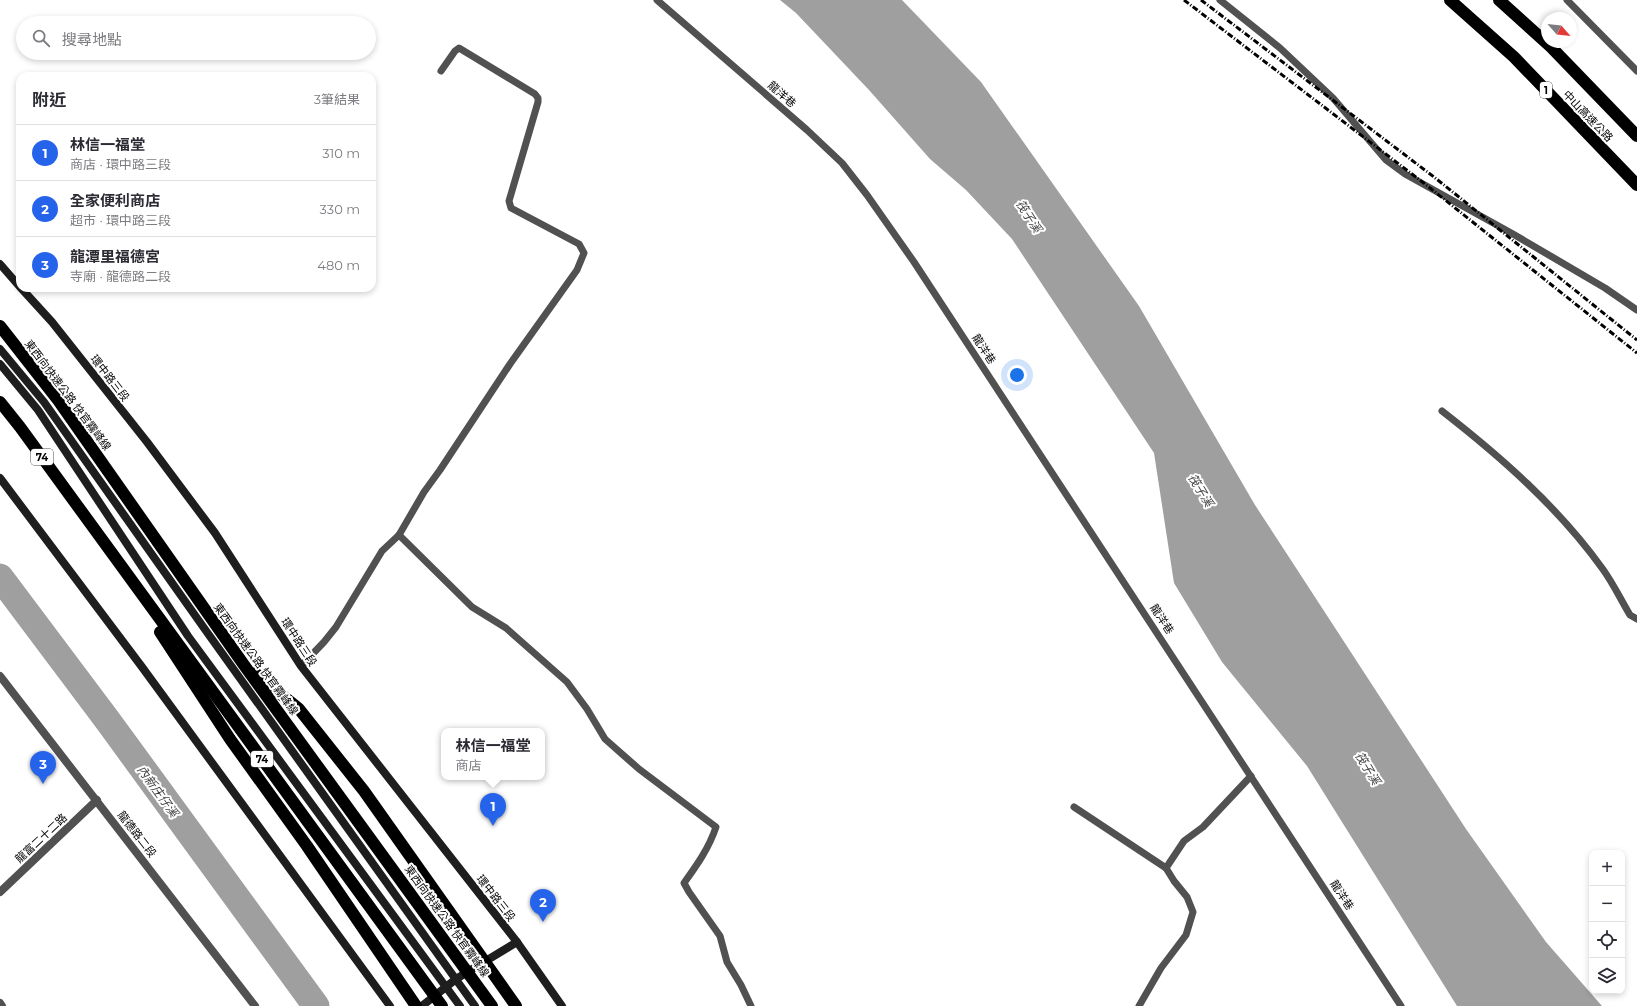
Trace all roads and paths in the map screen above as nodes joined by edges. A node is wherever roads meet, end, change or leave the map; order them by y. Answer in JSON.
{"nodes":[{"id":1,"x":657,"y":0,"type":"edge"},
{"id":2,"x":1220,"y":0,"type":"edge"},
{"id":3,"x":1450,"y":0,"type":"edge"},
{"id":4,"x":1499,"y":0,"type":"edge"},
{"id":5,"x":1567,"y":0,"type":"edge"},
{"id":6,"x":441,"y":71,"type":"dead end"},
{"id":7,"x":1637,"y":71,"type":"edge"},
{"id":8,"x":1637,"y":136,"type":"edge"},
{"id":9,"x":1637,"y":185,"type":"edge"},
{"id":10,"x":0,"y":264,"type":"edge"},
{"id":11,"x":16,"y":282,"type":"edge"},
{"id":12,"x":25,"y":292,"type":"edge"},
{"id":13,"x":1637,"y":310,"type":"edge"},
{"id":14,"x":0,"y":326,"type":"edge"},
{"id":15,"x":0,"y":349,"type":"edge"},
{"id":16,"x":0,"y":364,"type":"edge"},
{"id":17,"x":0,"y":402,"type":"edge"},
{"id":18,"x":1442,"y":411,"type":"dead end"},
{"id":19,"x":0,"y":478,"type":"edge"},
{"id":20,"x":82,"y":512,"type":"junction"},
{"id":21,"x":399,"y":535,"type":"junction"},
{"id":22,"x":1637,"y":619,"type":"edge"},
{"id":23,"x":244,"y":665,"type":"junction"},
{"id":24,"x":301,"y":666,"type":"junction"},
{"id":25,"x":0,"y":676,"type":"edge"},
{"id":26,"x":1251,"y":776,"type":"junction"},
{"id":27,"x":97,"y":800,"type":"junction"},
{"id":28,"x":1074,"y":807,"type":"dead end"},
{"id":29,"x":1166,"y":868,"type":"junction"},
{"id":30,"x":0,"y":892,"type":"edge"},
{"id":31,"x":517,"y":942,"type":"junction"},
{"id":32,"x":456,"y":979,"type":"junction"},
{"id":33,"x":446,"y":987,"type":"junction"},
{"id":34,"x":0,"y":1003,"type":"edge"},
{"id":35,"x":2,"y":1006,"type":"edge"},
{"id":36,"x":255,"y":1006,"type":"edge"},
{"id":37,"x":390,"y":1006,"type":"edge"},
{"id":38,"x":416,"y":1006,"type":"edge"},
{"id":39,"x":422,"y":1006,"type":"edge"},
{"id":40,"x":442,"y":1006,"type":"edge"},
{"id":41,"x":460,"y":1006,"type":"edge"},
{"id":42,"x":475,"y":1006,"type":"edge"},
{"id":43,"x":492,"y":1006,"type":"edge"},
{"id":44,"x":516,"y":1006,"type":"edge"},
{"id":45,"x":562,"y":1006,"type":"edge"},
{"id":46,"x":751,"y":1006,"type":"edge"},
{"id":47,"x":1140,"y":1006,"type":"edge"},
{"id":48,"x":1401,"y":1006,"type":"edge"}],
"edges":[{"from":1,"to":26,"type":"lane","name":"龍洋巷"},
{"from":2,"to":13,"type":"lane"},
{"from":3,"to":9,"type":"highway","name":"中山高速公路","number":"1"},
{"from":4,"to":8,"type":"highway","name":"中山高速公路"},
{"from":5,"to":7,"type":"lane"},
{"from":6,"to":21,"type":"lane"},
{"from":10,"to":11,"type":"street","name":"環中路三段"},
{"from":12,"to":24,"type":"street","name":"環中路三段"},
{"from":14,"to":23,"type":"highway","name":"東西向快速公路 快官霧峰線"},
{"from":15,"to":32,"type":"street"},
{"from":16,"to":33,"type":"street"},
{"from":17,"to":20,"type":"highway","number":"74"},
{"from":18,"to":22,"type":"lane"},
{"from":19,"to":37,"type":"street"},
{"from":20,"to":38,"type":"highway"},
{"from":20,"to":40,"type":"highway","number":"74"},
{"from":21,"to":24,"type":"lane"},
{"from":21,"to":46,"type":"lane"},
{"from":23,"to":43,"type":"highway","name":"東西向快速公路 快官霧峰線"},
{"from":23,"to":44,"type":"highway"},
{"from":24,"to":31,"type":"street","name":"環中路三段"},
{"from":25,"to":27,"type":"street","name":"龍德路二段"},
{"from":26,"to":29,"type":"lane"},
{"from":26,"to":48,"type":"lane","name":"龍洋巷"},
{"from":27,"to":30,"type":"street","name":"龍富二十二路"},
{"from":27,"to":36,"type":"street","name":"龍德路二段"},
{"from":28,"to":29,"type":"lane"},
{"from":29,"to":47,"type":"lane"},
{"from":31,"to":32,"type":"street"},
{"from":31,"to":45,"type":"street","name":"環中路三段"},
{"from":32,"to":33,"type":"street"},
{"from":32,"to":42,"type":"street"},
{"from":33,"to":39,"type":"street"},
{"from":33,"to":41,"type":"street"},
{"from":34,"to":35,"type":"street"}]}
